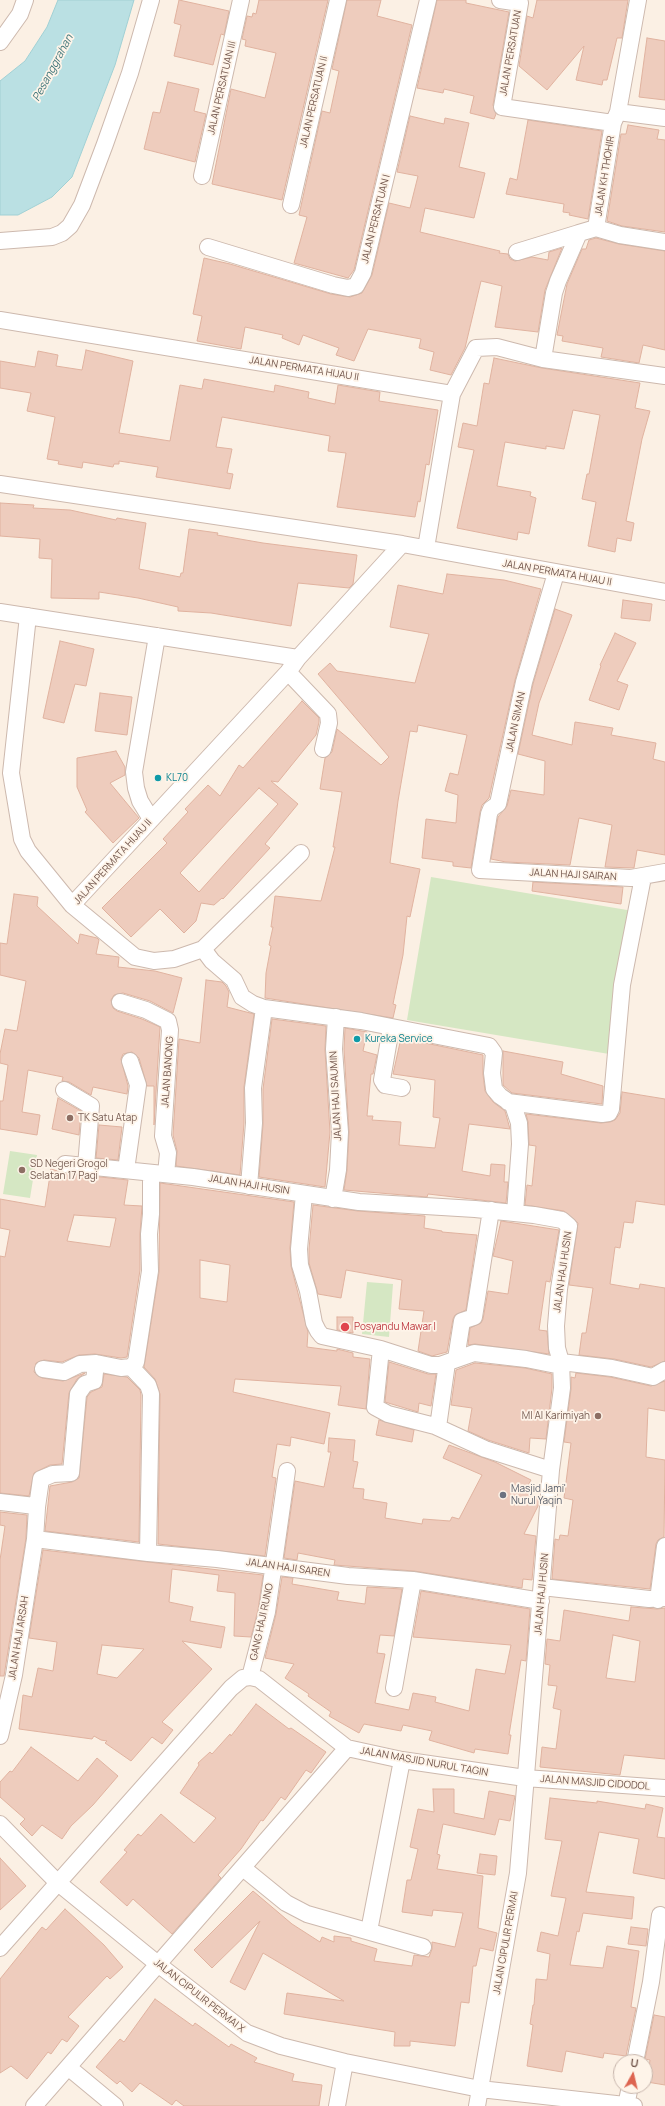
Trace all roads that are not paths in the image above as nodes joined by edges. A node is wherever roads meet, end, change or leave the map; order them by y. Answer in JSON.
{"nodes":[{"id":1,"x":25,"y":0,"type":"edge"},
{"id":2,"x":151,"y":0,"type":"edge"},
{"id":3,"x":241,"y":0,"type":"edge"},
{"id":4,"x":338,"y":0,"type":"edge"},
{"id":5,"x":428,"y":0,"type":"edge"},
{"id":6,"x":500,"y":0,"type":"edge"},
{"id":7,"x":638,"y":0,"type":"edge"},
{"id":8,"x":520,"y":2,"type":"edge"},
{"id":9,"x":0,"y":42,"type":"edge"},
{"id":10,"x":615,"y":117,"type":"junction"},
{"id":11,"x":665,"y":118,"type":"edge"},
{"id":12,"x":202,"y":176,"type":"dead end"},
{"id":13,"x":291,"y":205,"type":"dead end"},
{"id":14,"x":596,"y":228,"type":"junction"},
{"id":15,"x":579,"y":233,"type":"junction"},
{"id":16,"x":0,"y":241,"type":"edge"},
{"id":17,"x":665,"y":242,"type":"edge"},
{"id":18,"x":208,"y":247,"type":"dead end"},
{"id":19,"x":517,"y":252,"type":"dead end"},
{"id":20,"x":0,"y":320,"type":"edge"},
{"id":21,"x":543,"y":359,"type":"junction"},
{"id":22,"x":665,"y":376,"type":"edge"},
{"id":23,"x":452,"y":394,"type":"junction"},
{"id":24,"x":0,"y":484,"type":"edge"},
{"id":25,"x":402,"y":544,"type":"junction"},
{"id":26,"x":426,"y":548,"type":"junction"},
{"id":27,"x":556,"y":573,"type":"junction"},
{"id":28,"x":665,"y":592,"type":"edge"},
{"id":29,"x":0,"y":612,"type":"edge"},
{"id":30,"x":28,"y":616,"type":"junction"},
{"id":31,"x":157,"y":636,"type":"junction"},
{"id":32,"x":298,"y":658,"type":"junction"},
{"id":33,"x":288,"y":672,"type":"junction"},
{"id":34,"x":323,"y":749,"type":"dead end"},
{"id":35,"x":151,"y":820,"type":"junction"},
{"id":36,"x":301,"y":853,"type":"dead end"},
{"id":37,"x":480,"y":870,"type":"joint"},
{"id":38,"x":665,"y":872,"type":"edge"},
{"id":39,"x":643,"y":877,"type":"junction"},
{"id":40,"x":72,"y":905,"type":"junction"},
{"id":41,"x":203,"y":949,"type":"junction"},
{"id":42,"x":120,"y":1002,"type":"dead end"},
{"id":43,"x":264,"y":1008,"type":"junction"},
{"id":44,"x":336,"y":1017,"type":"junction"},
{"id":45,"x":393,"y":1028,"type":"junction"},
{"id":46,"x":130,"y":1061,"type":"dead end"},
{"id":47,"x":402,"y":1088,"type":"dead end"},
{"id":48,"x":64,"y":1090,"type":"dead end"},
{"id":49,"x":508,"y":1102,"type":"junction"},
{"id":50,"x":65,"y":1164,"type":"dead end"},
{"id":51,"x":86,"y":1166,"type":"junction"},
{"id":52,"x":126,"y":1170,"type":"junction"},
{"id":53,"x":159,"y":1173,"type":"junction"},
{"id":54,"x":250,"y":1186,"type":"junction"},
{"id":55,"x":304,"y":1194,"type":"junction"},
{"id":56,"x":333,"y":1198,"type":"junction"},
{"id":57,"x":491,"y":1210,"type":"junction"},
{"id":58,"x":515,"y":1213,"type":"junction"},
{"id":59,"x":382,"y":1349,"type":"junction"},
{"id":60,"x":451,"y":1361,"type":"junction"},
{"id":61,"x":96,"y":1363,"type":"junction"},
{"id":62,"x":561,"y":1364,"type":"junction"},
{"id":63,"x":131,"y":1367,"type":"junction"},
{"id":64,"x":43,"y":1369,"type":"dead end"},
{"id":65,"x":665,"y":1370,"type":"edge"},
{"id":66,"x":438,"y":1427,"type":"junction"},
{"id":67,"x":551,"y":1470,"type":"junction"},
{"id":68,"x":287,"y":1471,"type":"dead end"},
{"id":69,"x":0,"y":1502,"type":"edge"},
{"id":70,"x":37,"y":1507,"type":"junction"},
{"id":71,"x":35,"y":1539,"type":"junction"},
{"id":72,"x":665,"y":1546,"type":"edge"},
{"id":73,"x":148,"y":1553,"type":"junction"},
{"id":74,"x":273,"y":1566,"type":"junction"},
{"id":75,"x":413,"y":1580,"type":"junction"},
{"id":76,"x":542,"y":1594,"type":"junction"},
{"id":77,"x":661,"y":1599,"type":"edge"},
{"id":78,"x":250,"y":1677,"type":"junction"},
{"id":79,"x":394,"y":1688,"type":"dead end"},
{"id":80,"x":0,"y":1736,"type":"edge"},
{"id":81,"x":347,"y":1748,"type":"junction"},
{"id":82,"x":402,"y":1760,"type":"junction"},
{"id":83,"x":525,"y":1778,"type":"junction"},
{"id":84,"x":665,"y":1788,"type":"edge"},
{"id":85,"x":0,"y":1824,"type":"edge"},
{"id":86,"x":243,"y":1868,"type":"junction"},
{"id":87,"x":58,"y":1882,"type":"junction"},
{"id":88,"x":660,"y":1915,"type":"dead end"},
{"id":89,"x":369,"y":1931,"type":"junction"},
{"id":90,"x":422,"y":1947,"type":"dead end"},
{"id":91,"x":0,"y":1948,"type":"edge"},
{"id":92,"x":159,"y":1965,"type":"junction"},
{"id":93,"x":636,"y":2054,"type":"edge"},
{"id":94,"x":345,"y":2062,"type":"junction"},
{"id":95,"x":68,"y":2066,"type":"junction"},
{"id":96,"x":480,"y":2089,"type":"junction"},
{"id":97,"x":630,"y":2094,"type":"edge"},
{"id":98,"x":34,"y":2106,"type":"edge"},
{"id":99,"x":116,"y":2106,"type":"edge"},
{"id":100,"x":337,"y":2106,"type":"edge"},
{"id":101,"x":477,"y":2106,"type":"edge"},
{"id":102,"x":629,"y":2106,"type":"edge"}],
"edges":[{"from":1,"to":9,"type":"street"},
{"from":2,"to":16,"type":"street"},
{"from":3,"to":12,"type":"street","name":"JALAN PERSATUAN III"},
{"from":4,"to":13,"type":"street","name":"JALAN PERSATUAN II"},
{"from":5,"to":18,"type":"street","name":"JALAN PERSATUAN I"},
{"from":6,"to":8,"type":"street","name":"JALAN PERSATUAN"},
{"from":7,"to":10,"type":"street","name":"JALAN KH THOHIR"},
{"from":8,"to":10,"type":"street","name":"JALAN PERSATUAN"},
{"from":10,"to":11,"type":"street","name":"JALAN PERSATUAN"},
{"from":10,"to":14,"type":"street","name":"JALAN KH THOHIR"},
{"from":14,"to":15,"type":"street","name":"JALAN KH THOHIR"},
{"from":14,"to":17,"type":"street"},
{"from":15,"to":19,"type":"street","name":"JALAN KH THOHIR"},
{"from":15,"to":21,"type":"street"},
{"from":20,"to":23,"type":"street","name":"JALAN PERMATA HIJAU II"},
{"from":21,"to":22,"type":"street"},
{"from":21,"to":23,"type":"street"},
{"from":23,"to":26,"type":"street"},
{"from":24,"to":25,"type":"street","name":"JALAN PERMATA HIJAU II"},
{"from":25,"to":26,"type":"street","name":"JALAN PERMATA HIJAU II"},
{"from":25,"to":32,"type":"street","name":"JALAN PERMATA HIJAU II"},
{"from":26,"to":27,"type":"street","name":"JALAN PERMATA HIJAU II"},
{"from":27,"to":28,"type":"street","name":"JALAN PERMATA HIJAU II"},
{"from":27,"to":37,"type":"street","name":"JALAN SIMAN"},
{"from":29,"to":30,"type":"street"},
{"from":30,"to":31,"type":"street"},
{"from":30,"to":40,"type":"street"},
{"from":31,"to":32,"type":"street"},
{"from":31,"to":35,"type":"street"},
{"from":32,"to":33,"type":"street","name":"JALAN PERMATA HIJAU II"},
{"from":33,"to":34,"type":"street"},
{"from":33,"to":35,"type":"street","name":"JALAN PERMATA HIJAU II"},
{"from":35,"to":40,"type":"street","name":"JALAN PERMATA HIJAU II"},
{"from":36,"to":41,"type":"street","name":"JALAN PERMATA HIJAU II"},
{"from":37,"to":39,"type":"street","name":"JALAN HAJI SAIRAN"},
{"from":38,"to":39,"type":"street","name":"JALAN HAJI SAIRAN"},
{"from":39,"to":49,"type":"street"},
{"from":40,"to":41,"type":"street","name":"JALAN PERMATA HIJAU II"},
{"from":41,"to":43,"type":"street"},
{"from":42,"to":53,"type":"street","name":"JALAN BANONG"},
{"from":43,"to":44,"type":"street"},
{"from":43,"to":54,"type":"street"},
{"from":44,"to":45,"type":"street"},
{"from":44,"to":56,"type":"street","name":"JALAN HAJI SAUMIN"},
{"from":45,"to":47,"type":"street"},
{"from":45,"to":49,"type":"street"},
{"from":46,"to":52,"type":"street"},
{"from":48,"to":51,"type":"street"},
{"from":49,"to":58,"type":"street"},
{"from":50,"to":51,"type":"street","name":"JALAN HAJI HUSIN"},
{"from":51,"to":52,"type":"street","name":"JALAN HAJI HUSIN"},
{"from":52,"to":53,"type":"street","name":"JALAN HAJI HUSIN"},
{"from":53,"to":54,"type":"street","name":"JALAN HAJI HUSIN"},
{"from":53,"to":63,"type":"street"},
{"from":54,"to":55,"type":"street","name":"JALAN HAJI HUSIN"},
{"from":55,"to":56,"type":"street","name":"JALAN HAJI HUSIN"},
{"from":55,"to":59,"type":"street"},
{"from":56,"to":57,"type":"street","name":"JALAN HAJI HUSIN"},
{"from":57,"to":58,"type":"street","name":"JALAN HAJI HUSIN"},
{"from":57,"to":60,"type":"street"},
{"from":58,"to":62,"type":"street","name":"JALAN HAJI HUSIN"},
{"from":59,"to":60,"type":"street"},
{"from":59,"to":66,"type":"street"},
{"from":60,"to":62,"type":"street"},
{"from":60,"to":66,"type":"street"},
{"from":61,"to":63,"type":"street"},
{"from":61,"to":64,"type":"street"},
{"from":61,"to":70,"type":"street","name":"JALAN HAJI ARSAH"},
{"from":62,"to":65,"type":"street"},
{"from":62,"to":67,"type":"street","name":"JALAN HAJI HUSIN"},
{"from":63,"to":73,"type":"street"},
{"from":66,"to":67,"type":"street"},
{"from":67,"to":76,"type":"street","name":"JALAN HAJI HUSIN"},
{"from":68,"to":74,"type":"street","name":"GANG HAJI RUNO"},
{"from":69,"to":70,"type":"street"},
{"from":70,"to":71,"type":"street","name":"JALAN HAJI ARSAH"},
{"from":71,"to":73,"type":"street","name":"JALAN HAJI SAREN"},
{"from":71,"to":80,"type":"street","name":"JALAN HAJI ARSAH"},
{"from":72,"to":77,"type":"street"},
{"from":73,"to":74,"type":"street","name":"JALAN HAJI SAREN"},
{"from":74,"to":75,"type":"street","name":"JALAN HAJI SAREN"},
{"from":74,"to":78,"type":"street","name":"GANG HAJI RUNO"},
{"from":75,"to":76,"type":"street","name":"JALAN HAJI SAREN"},
{"from":75,"to":79,"type":"street"},
{"from":76,"to":77,"type":"street","name":"JALAN HAJI SAREN"},
{"from":76,"to":83,"type":"street","name":"JALAN HAJI HUSIN"},
{"from":78,"to":81,"type":"street","name":"JALAN MASJID NURUL TAGIN"},
{"from":78,"to":87,"type":"street"},
{"from":81,"to":82,"type":"street","name":"JALAN MASJID NURUL TAGIN"},
{"from":81,"to":86,"type":"street"},
{"from":82,"to":83,"type":"street","name":"JALAN MASJID NURUL TAGIN"},
{"from":82,"to":89,"type":"street"},
{"from":83,"to":84,"type":"street","name":"JALAN MASJID CIDODOL"},
{"from":83,"to":96,"type":"street","name":"JALAN CIPULIR PERMAI"},
{"from":85,"to":87,"type":"street","name":"JALAN CIPULIR PERMAI X"},
{"from":86,"to":89,"type":"street"},
{"from":86,"to":92,"type":"street"},
{"from":87,"to":91,"type":"street"},
{"from":87,"to":92,"type":"street","name":"JALAN CIPULIR PERMAI X"},
{"from":88,"to":93,"type":"street"},
{"from":89,"to":90,"type":"street"},
{"from":92,"to":94,"type":"street","name":"JALAN CIPULIR PERMAI X"},
{"from":92,"to":95,"type":"street"},
{"from":94,"to":96,"type":"street","name":"JALAN CIPULIR PERMAI X"},
{"from":94,"to":100,"type":"street"},
{"from":95,"to":98,"type":"street"},
{"from":95,"to":99,"type":"street"},
{"from":96,"to":101,"type":"street","name":"JALAN CIPULIR PERMAI"},
{"from":96,"to":102,"type":"street","name":"JALAN CIPULIR PERMAI X"},
{"from":97,"to":102,"type":"street"}]}
